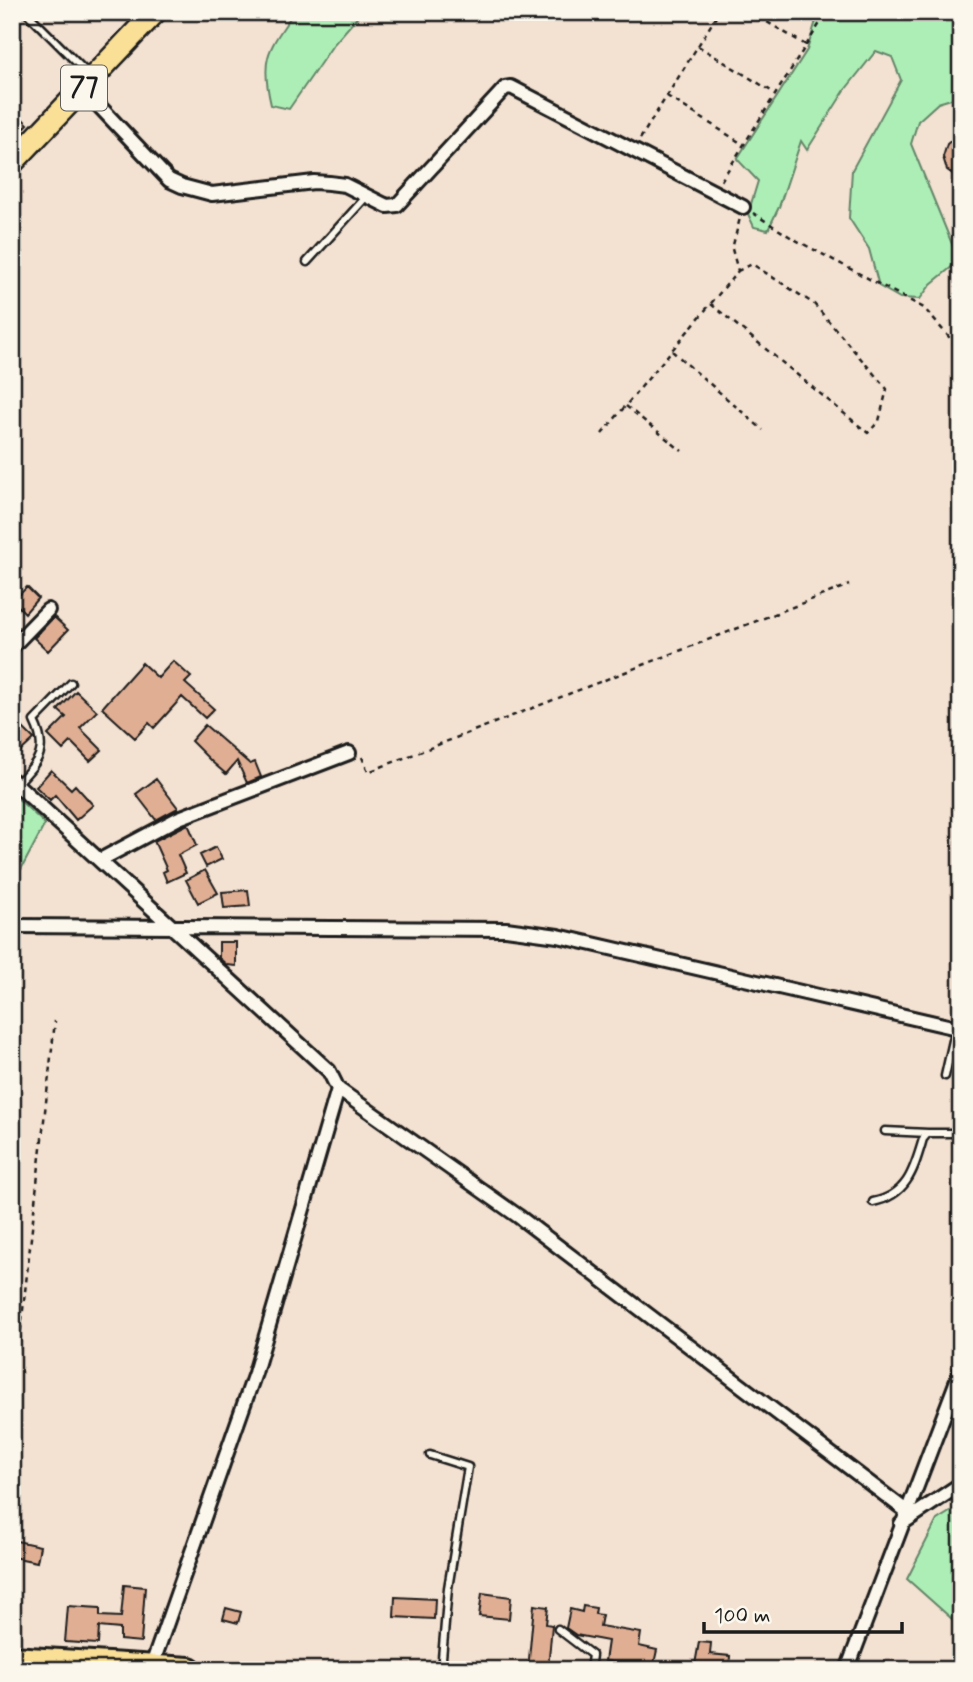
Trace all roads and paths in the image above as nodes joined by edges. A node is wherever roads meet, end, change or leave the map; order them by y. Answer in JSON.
{"nodes":[{"id":1,"x":26,"y":12,"type":"edge"},
{"id":2,"x":155,"y":12,"type":"edge"},
{"id":3,"x":719,"y":12,"type":"edge"},
{"id":4,"x":750,"y":12,"type":"edge"},
{"id":5,"x":827,"y":12,"type":"edge"},
{"id":6,"x":806,"y":45,"type":"junction"},
{"id":7,"x":698,"y":46,"type":"junction"},
{"id":8,"x":88,"y":84,"type":"junction"},
{"id":9,"x":776,"y":94,"type":"junction"},
{"id":10,"x":667,"y":96,"type":"junction"},
{"id":11,"x":744,"y":145,"type":"junction"},
{"id":12,"x":633,"y":151,"type":"junction"},
{"id":13,"x":12,"y":163,"type":"edge"},
{"id":14,"x":713,"y":193,"type":"junction"},
{"id":15,"x":369,"y":195,"type":"junction"},
{"id":16,"x":743,"y":206,"type":"junction"},
{"id":17,"x":307,"y":262,"type":"dead end"},
{"id":18,"x":738,"y":271,"type":"junction"},
{"id":19,"x":711,"y":304,"type":"junction"},
{"id":20,"x":672,"y":351,"type":"junction"},
{"id":21,"x":961,"y":351,"type":"edge"},
{"id":22,"x":626,"y":406,"type":"junction"},
{"id":23,"x":763,"y":430,"type":"dead end"},
{"id":24,"x":603,"y":434,"type":"dead end"},
{"id":25,"x":682,"y":451,"type":"dead end"},
{"id":26,"x":849,"y":585,"type":"dead end"},
{"id":27,"x":48,"y":610,"type":"dead end"},
{"id":28,"x":12,"y":647,"type":"edge"},
{"id":29,"x":71,"y":683,"type":"dead end"},
{"id":30,"x":349,"y":753,"type":"joint"},
{"id":31,"x":15,"y":782,"type":"edge"},
{"id":32,"x":100,"y":860,"type":"junction"},
{"id":33,"x":12,"y":926,"type":"edge"},
{"id":34,"x":177,"y":928,"type":"junction"},
{"id":35,"x":55,"y":1021,"type":"dead end"},
{"id":36,"x":958,"y":1028,"type":"edge"},
{"id":37,"x":945,"y":1076,"type":"dead end"},
{"id":38,"x":338,"y":1089,"type":"junction"},
{"id":39,"x":885,"y":1131,"type":"dead end"},
{"id":40,"x":928,"y":1133,"type":"junction"},
{"id":41,"x":961,"y":1133,"type":"edge"},
{"id":42,"x":873,"y":1202,"type":"dead end"},
{"id":43,"x":12,"y":1370,"type":"edge"},
{"id":44,"x":961,"y":1370,"type":"edge"},
{"id":45,"x":430,"y":1455,"type":"dead end"},
{"id":46,"x":961,"y":1483,"type":"edge"},
{"id":47,"x":905,"y":1510,"type":"junction"},
{"id":48,"x":900,"y":1525,"type":"junction"},
{"id":49,"x":558,"y":1629,"type":"dead end"},
{"id":50,"x":12,"y":1659,"type":"edge"},
{"id":51,"x":157,"y":1668,"type":"edge"},
{"id":52,"x":190,"y":1670,"type":"edge"},
{"id":53,"x":440,"y":1670,"type":"edge"},
{"id":54,"x":590,"y":1670,"type":"edge"},
{"id":55,"x":847,"y":1670,"type":"edge"}],
"edges":[{"from":1,"to":8,"type":"lane"},
{"from":2,"to":8,"type":"main road","number":"77"},
{"from":3,"to":7,"type":"path"},
{"from":4,"to":6,"type":"path"},
{"from":5,"to":6,"type":"path"},
{"from":6,"to":9,"type":"path"},
{"from":7,"to":9,"type":"path"},
{"from":7,"to":10,"type":"path"},
{"from":8,"to":13,"type":"main road","number":"77"},
{"from":8,"to":15,"type":"street"},
{"from":9,"to":11,"type":"path"},
{"from":10,"to":11,"type":"path"},
{"from":10,"to":12,"type":"path"},
{"from":11,"to":14,"type":"path"},
{"from":12,"to":14,"type":"street"},
{"from":12,"to":15,"type":"street"},
{"from":14,"to":16,"type":"street"},
{"from":15,"to":17,"type":"lane"},
{"from":16,"to":18,"type":"path"},
{"from":16,"to":21,"type":"path"},
{"from":18,"to":19,"type":"path"},
{"from":18,"to":19,"type":"path"},
{"from":19,"to":20,"type":"path"},
{"from":20,"to":22,"type":"path"},
{"from":20,"to":23,"type":"path"},
{"from":22,"to":24,"type":"path"},
{"from":22,"to":25,"type":"path"},
{"from":26,"to":30,"type":"path"},
{"from":27,"to":28,"type":"street"},
{"from":29,"to":31,"type":"lane"},
{"from":30,"to":32,"type":"street"},
{"from":31,"to":32,"type":"street"},
{"from":32,"to":34,"type":"street"},
{"from":33,"to":34,"type":"street"},
{"from":34,"to":36,"type":"street"},
{"from":34,"to":38,"type":"street"},
{"from":35,"to":43,"type":"path"},
{"from":36,"to":37,"type":"lane"},
{"from":38,"to":47,"type":"street"},
{"from":38,"to":51,"type":"street"},
{"from":39,"to":40,"type":"lane"},
{"from":40,"to":41,"type":"lane"},
{"from":40,"to":42,"type":"lane"},
{"from":44,"to":47,"type":"street"},
{"from":45,"to":53,"type":"lane"},
{"from":46,"to":48,"type":"street"},
{"from":47,"to":48,"type":"street"},
{"from":48,"to":55,"type":"street"},
{"from":49,"to":54,"type":"lane"},
{"from":50,"to":51,"type":"highway"},
{"from":51,"to":52,"type":"highway"}]}
